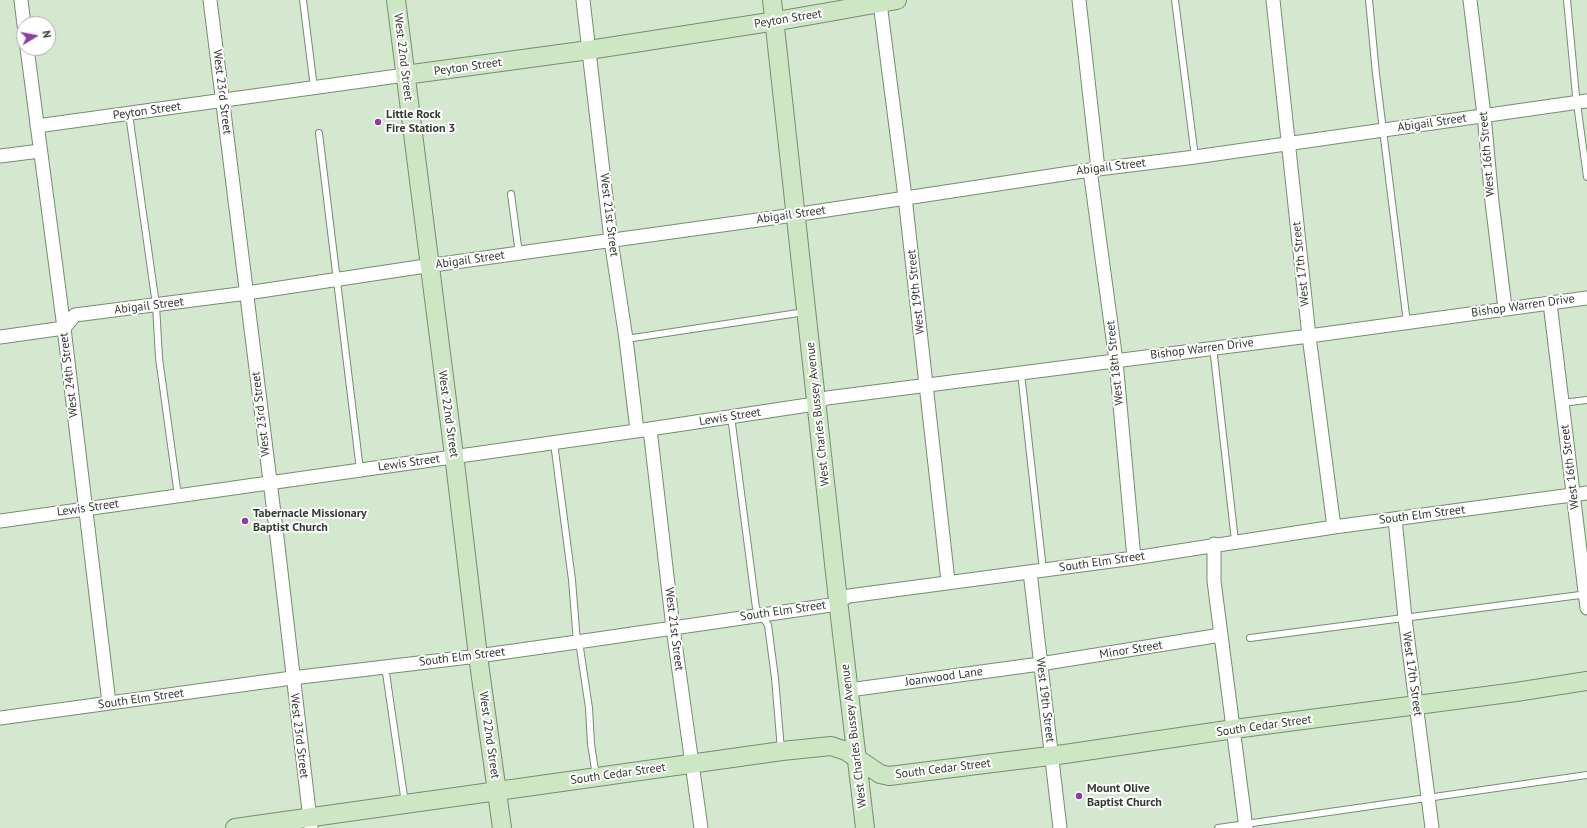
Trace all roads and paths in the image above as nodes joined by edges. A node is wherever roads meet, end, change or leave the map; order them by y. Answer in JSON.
{"nodes":[{"id":1,"x":21,"y":0,"type":"edge"},
{"id":2,"x":210,"y":0,"type":"edge"},
{"id":3,"x":304,"y":0,"type":"edge"},
{"id":4,"x":396,"y":0,"type":"edge"},
{"id":5,"x":583,"y":0,"type":"edge"},
{"id":6,"x":772,"y":0,"type":"edge"},
{"id":7,"x":1079,"y":0,"type":"edge"},
{"id":8,"x":1175,"y":0,"type":"edge"},
{"id":9,"x":1273,"y":0,"type":"edge"},
{"id":10,"x":1369,"y":0,"type":"edge"},
{"id":11,"x":1470,"y":0,"type":"edge"},
{"id":12,"x":1567,"y":0,"type":"edge"},
{"id":13,"x":889,"y":2,"type":"edge"},
{"id":14,"x":23,"y":16,"type":"edge"},
{"id":15,"x":774,"y":21,"type":"junction"},
{"id":16,"x":589,"y":50,"type":"junction"},
{"id":17,"x":28,"y":56,"type":"edge"},
{"id":18,"x":406,"y":75,"type":"junction"},
{"id":19,"x":314,"y":88,"type":"junction"},
{"id":20,"x":222,"y":101,"type":"junction"},
{"id":21,"x":1583,"y":102,"type":"edge"},
{"id":22,"x":129,"y":114,"type":"junction"},
{"id":23,"x":1484,"y":115,"type":"junction"},
{"id":24,"x":37,"y":126,"type":"junction"},
{"id":25,"x":1384,"y":130,"type":"junction"},
{"id":26,"x":319,"y":133,"type":"dead end"},
{"id":27,"x":1288,"y":142,"type":"junction"},
{"id":28,"x":40,"y":151,"type":"junction"},
{"id":29,"x":0,"y":156,"type":"edge"},
{"id":30,"x":1194,"y":157,"type":"junction"},
{"id":31,"x":1094,"y":169,"type":"junction"},
{"id":32,"x":1587,"y":177,"type":"edge"},
{"id":33,"x":511,"y":194,"type":"dead end"},
{"id":34,"x":905,"y":197,"type":"junction"},
{"id":35,"x":794,"y":215,"type":"junction"},
{"id":36,"x":611,"y":240,"type":"junction"},
{"id":37,"x":519,"y":254,"type":"junction"},
{"id":38,"x":429,"y":266,"type":"junction"},
{"id":39,"x":337,"y":279,"type":"junction"},
{"id":40,"x":246,"y":293,"type":"junction"},
{"id":41,"x":1587,"y":298,"type":"edge"},
{"id":42,"x":1550,"y":303,"type":"junction"},
{"id":43,"x":156,"y":305,"type":"junction"},
{"id":44,"x":1505,"y":308,"type":"junction"},
{"id":45,"x":806,"y":311,"type":"junction"},
{"id":46,"x":1407,"y":323,"type":"junction"},
{"id":47,"x":64,"y":328,"type":"junction"},
{"id":48,"x":1309,"y":336,"type":"junction"},
{"id":49,"x":0,"y":337,"type":"edge"},
{"id":50,"x":626,"y":339,"type":"junction"},
{"id":51,"x":1213,"y":347,"type":"junction"},
{"id":52,"x":1116,"y":361,"type":"junction"},
{"id":53,"x":1021,"y":372,"type":"junction"},
{"id":54,"x":926,"y":385,"type":"junction"},
{"id":55,"x":1587,"y":400,"type":"edge"},
{"id":56,"x":817,"y":401,"type":"junction"},
{"id":57,"x":1562,"y":403,"type":"junction"},
{"id":58,"x":731,"y":416,"type":"junction"},
{"id":59,"x":643,"y":430,"type":"junction"},
{"id":60,"x":554,"y":443,"type":"junction"},
{"id":61,"x":454,"y":456,"type":"junction"},
{"id":62,"x":360,"y":470,"type":"junction"},
{"id":63,"x":269,"y":483,"type":"junction"},
{"id":64,"x":1587,"y":494,"type":"edge"},
{"id":65,"x":1574,"y":495,"type":"junction"},
{"id":66,"x":178,"y":496,"type":"junction"},
{"id":67,"x":85,"y":508,"type":"junction"},
{"id":68,"x":1395,"y":519,"type":"junction"},
{"id":69,"x":0,"y":521,"type":"edge"},
{"id":70,"x":1334,"y":527,"type":"junction"},
{"id":71,"x":1235,"y":541,"type":"junction"},
{"id":72,"x":1214,"y":544,"type":"junction"},
{"id":73,"x":1134,"y":558,"type":"junction"},
{"id":74,"x":1036,"y":571,"type":"junction"},
{"id":75,"x":948,"y":581,"type":"junction"},
{"id":76,"x":1586,"y":590,"type":"edge"},
{"id":77,"x":838,"y":600,"type":"junction"},
{"id":78,"x":1587,"y":608,"type":"edge"},
{"id":79,"x":760,"y":614,"type":"junction"},
{"id":80,"x":1405,"y":618,"type":"junction"},
{"id":81,"x":673,"y":628,"type":"junction"},
{"id":82,"x":1221,"y":635,"type":"junction"},
{"id":83,"x":1250,"y":638,"type":"dead end"},
{"id":84,"x":577,"y":642,"type":"junction"},
{"id":85,"x":478,"y":656,"type":"junction"},
{"id":86,"x":1040,"y":664,"type":"junction"},
{"id":87,"x":385,"y":666,"type":"junction"},
{"id":88,"x":292,"y":678,"type":"junction"},
{"id":89,"x":1587,"y":681,"type":"edge"},
{"id":90,"x":849,"y":690,"type":"junction"},
{"id":91,"x":109,"y":703,"type":"junction"},
{"id":92,"x":1417,"y":706,"type":"junction"},
{"id":93,"x":0,"y":718,"type":"edge"},
{"id":94,"x":1234,"y":730,"type":"junction"},
{"id":95,"x":782,"y":751,"type":"junction"},
{"id":96,"x":1052,"y":756,"type":"junction"},
{"id":97,"x":857,"y":758,"type":"junction"},
{"id":98,"x":693,"y":764,"type":"junction"},
{"id":99,"x":1587,"y":775,"type":"edge"},
{"id":100,"x":596,"y":777,"type":"junction"},
{"id":101,"x":497,"y":791,"type":"junction"},
{"id":102,"x":1428,"y":797,"type":"junction"},
{"id":103,"x":405,"y":804,"type":"junction"},
{"id":104,"x":310,"y":823,"type":"edge"},
{"id":105,"x":1246,"y":826,"type":"edge"},
{"id":106,"x":236,"y":828,"type":"edge"},
{"id":107,"x":502,"y":828,"type":"edge"},
{"id":108,"x":701,"y":828,"type":"edge"},
{"id":109,"x":865,"y":828,"type":"edge"},
{"id":110,"x":1060,"y":828,"type":"edge"},
{"id":111,"x":1218,"y":828,"type":"edge"},
{"id":112,"x":1432,"y":828,"type":"edge"}],
"edges":[{"from":1,"to":14,"type":"street"},
{"from":2,"to":20,"type":"street","name":"West 23rd Street"},
{"from":3,"to":19,"type":"lane"},
{"from":4,"to":18,"type":"street","name":"West 22nd Street"},
{"from":5,"to":16,"type":"street","name":"West 21st Street"},
{"from":6,"to":15,"type":"street","name":"West Charles Bussey Avenue"},
{"from":7,"to":31,"type":"street","name":"West 18th Street"},
{"from":8,"to":30,"type":"lane"},
{"from":9,"to":27,"type":"street","name":"West 17th Street"},
{"from":10,"to":25,"type":"lane"},
{"from":11,"to":23,"type":"street","name":"West 16th Street"},
{"from":12,"to":21,"type":"lane"},
{"from":13,"to":15,"type":"street","name":"Peyton Street"},
{"from":13,"to":34,"type":"street","name":"West 19th Street"},
{"from":15,"to":16,"type":"street","name":"Peyton Street"},
{"from":15,"to":35,"type":"street","name":"West Charles Bussey Avenue"},
{"from":16,"to":18,"type":"street","name":"Peyton Street"},
{"from":16,"to":36,"type":"street","name":"West 21st Street"},
{"from":17,"to":24,"type":"street","name":"West 24th Street"},
{"from":18,"to":19,"type":"street","name":"Peyton Street"},
{"from":18,"to":38,"type":"street","name":"West 22nd Street"},
{"from":19,"to":20,"type":"street","name":"Peyton Street"},
{"from":20,"to":22,"type":"street","name":"Peyton Street"},
{"from":20,"to":40,"type":"street","name":"West 23rd Street"},
{"from":21,"to":23,"type":"street","name":"Abigail Street"},
{"from":21,"to":32,"type":"lane"},
{"from":22,"to":24,"type":"street","name":"Peyton Street"},
{"from":22,"to":43,"type":"lane"},
{"from":23,"to":25,"type":"street","name":"Abigail Street"},
{"from":23,"to":44,"type":"street","name":"West 16th Street"},
{"from":24,"to":28,"type":"street","name":"West 24th Street"},
{"from":25,"to":27,"type":"street","name":"Abigail Street"},
{"from":25,"to":46,"type":"lane"},
{"from":26,"to":39,"type":"lane"},
{"from":27,"to":30,"type":"street","name":"Abigail Street"},
{"from":27,"to":48,"type":"street","name":"West 17th Street"},
{"from":28,"to":29,"type":"street"},
{"from":28,"to":47,"type":"street","name":"West 24th Street"},
{"from":30,"to":31,"type":"street","name":"Abigail Street"},
{"from":31,"to":34,"type":"street","name":"Abigail Street"},
{"from":31,"to":52,"type":"street","name":"West 18th Street"},
{"from":33,"to":37,"type":"lane"},
{"from":34,"to":35,"type":"street","name":"Abigail Street"},
{"from":34,"to":54,"type":"street","name":"West 19th Street"},
{"from":35,"to":36,"type":"street","name":"Abigail Street"},
{"from":35,"to":45,"type":"street","name":"West Charles Bussey Avenue"},
{"from":36,"to":37,"type":"street","name":"Abigail Street"},
{"from":36,"to":50,"type":"street","name":"West 21st Street"},
{"from":37,"to":38,"type":"street","name":"Abigail Street"},
{"from":38,"to":39,"type":"street","name":"Abigail Street"},
{"from":38,"to":61,"type":"street","name":"West 22nd Street"},
{"from":39,"to":40,"type":"street","name":"Abigail Street"},
{"from":39,"to":62,"type":"lane"},
{"from":40,"to":43,"type":"street","name":"Abigail Street"},
{"from":40,"to":63,"type":"street","name":"West 23rd Street"},
{"from":41,"to":42,"type":"street","name":"Bishop Warren Drive"},
{"from":42,"to":44,"type":"street","name":"Bishop Warren Drive"},
{"from":42,"to":57,"type":"street","name":"West 16th Street"},
{"from":43,"to":47,"type":"street","name":"Abigail Street"},
{"from":43,"to":66,"type":"lane"},
{"from":44,"to":46,"type":"street","name":"Bishop Warren Drive"},
{"from":45,"to":50,"type":"lane"},
{"from":45,"to":56,"type":"street","name":"West Charles Bussey Avenue"},
{"from":46,"to":48,"type":"street","name":"Bishop Warren Drive"},
{"from":47,"to":49,"type":"street"},
{"from":47,"to":67,"type":"street","name":"West 24th Street"},
{"from":48,"to":51,"type":"street","name":"Bishop Warren Drive"},
{"from":48,"to":70,"type":"street","name":"West 17th Street"},
{"from":50,"to":59,"type":"street","name":"West 21st Street"},
{"from":51,"to":52,"type":"street","name":"Bishop Warren Drive"},
{"from":51,"to":71,"type":"lane"},
{"from":52,"to":53,"type":"street","name":"Bishop Warren Drive"},
{"from":52,"to":73,"type":"street","name":"West 18th Street"},
{"from":53,"to":54,"type":"street","name":"Bishop Warren Drive"},
{"from":53,"to":74,"type":"lane"},
{"from":54,"to":56,"type":"street","name":"Bishop Warren Drive"},
{"from":54,"to":75,"type":"street","name":"West 19th Street"},
{"from":55,"to":57,"type":"lane"},
{"from":56,"to":58,"type":"street","name":"Lewis Street"},
{"from":56,"to":77,"type":"street","name":"West Charles Bussey Avenue"},
{"from":57,"to":65,"type":"street","name":"West 16th Street"},
{"from":58,"to":59,"type":"street","name":"Lewis Street"},
{"from":58,"to":79,"type":"lane"},
{"from":59,"to":60,"type":"street","name":"Lewis Street"},
{"from":59,"to":81,"type":"street","name":"West 21st Street"},
{"from":60,"to":61,"type":"street","name":"Lewis Street"},
{"from":60,"to":84,"type":"lane"},
{"from":61,"to":62,"type":"street","name":"Lewis Street"},
{"from":61,"to":85,"type":"street","name":"West 22nd Street"},
{"from":62,"to":63,"type":"street","name":"Lewis Street"},
{"from":63,"to":66,"type":"street","name":"Lewis Street"},
{"from":63,"to":88,"type":"street","name":"West 23rd Street"},
{"from":64,"to":65,"type":"street","name":"South Elm Street"},
{"from":65,"to":68,"type":"street","name":"South Elm Street"},
{"from":65,"to":76,"type":"street","name":"West 16th Street"},
{"from":66,"to":67,"type":"street","name":"Lewis Street"},
{"from":67,"to":69,"type":"street","name":"Lewis Street"},
{"from":67,"to":91,"type":"street","name":"West 24th Street"},
{"from":68,"to":70,"type":"street","name":"South Elm Street"},
{"from":68,"to":80,"type":"street","name":"West 17th Street"},
{"from":70,"to":71,"type":"street","name":"South Elm Street"},
{"from":71,"to":72,"type":"street","name":"South Elm Street"},
{"from":72,"to":73,"type":"street","name":"South Elm Street"},
{"from":72,"to":82,"type":"street"},
{"from":73,"to":74,"type":"street","name":"South Elm Street"},
{"from":74,"to":75,"type":"street","name":"South Elm Street"},
{"from":74,"to":86,"type":"street","name":"West 19th Street"},
{"from":75,"to":77,"type":"street","name":"South Elm Street"},
{"from":76,"to":78,"type":"street","name":"West 16th Street"},
{"from":76,"to":80,"type":"lane"},
{"from":77,"to":79,"type":"street","name":"South Elm Street"},
{"from":77,"to":90,"type":"street","name":"West Charles Bussey Avenue"},
{"from":79,"to":81,"type":"street","name":"South Elm Street"},
{"from":79,"to":95,"type":"lane"},
{"from":80,"to":83,"type":"lane"},
{"from":80,"to":92,"type":"street","name":"West 17th Street"},
{"from":81,"to":84,"type":"street","name":"South Elm Street"},
{"from":81,"to":98,"type":"street","name":"West 21st Street"},
{"from":82,"to":86,"type":"street","name":"Minor Street"},
{"from":82,"to":94,"type":"street"},
{"from":84,"to":85,"type":"street","name":"South Elm Street"},
{"from":84,"to":100,"type":"lane"},
{"from":85,"to":87,"type":"street","name":"South Elm Street"},
{"from":85,"to":101,"type":"street","name":"West 22nd Street"},
{"from":86,"to":90,"type":"street","name":"Joanwood Lane"},
{"from":86,"to":96,"type":"street","name":"West 19th Street"},
{"from":87,"to":88,"type":"street","name":"South Elm Street"},
{"from":87,"to":103,"type":"lane"},
{"from":88,"to":91,"type":"street","name":"South Elm Street"},
{"from":88,"to":104,"type":"street","name":"West 23rd Street"},
{"from":89,"to":92,"type":"street","name":"South Cedar Street"},
{"from":90,"to":97,"type":"street","name":"West Charles Bussey Avenue"},
{"from":91,"to":93,"type":"street","name":"South Elm Street"},
{"from":92,"to":94,"type":"street","name":"South Cedar Street"},
{"from":92,"to":102,"type":"street","name":"West 17th Street"},
{"from":94,"to":96,"type":"street","name":"South Cedar Street"},
{"from":94,"to":105,"type":"street"},
{"from":95,"to":97,"type":"street","name":"South Cedar Street"},
{"from":95,"to":98,"type":"street","name":"South Cedar Street"},
{"from":96,"to":97,"type":"street","name":"South Cedar Street"},
{"from":96,"to":110,"type":"street","name":"West 19th Street"},
{"from":97,"to":109,"type":"street","name":"West Charles Bussey Avenue"},
{"from":98,"to":100,"type":"street","name":"South Cedar Street"},
{"from":98,"to":108,"type":"street","name":"West 21st Street"},
{"from":99,"to":102,"type":"lane"},
{"from":100,"to":101,"type":"street","name":"South Cedar Street"},
{"from":101,"to":103,"type":"street","name":"South Cedar Street"},
{"from":101,"to":107,"type":"street","name":"West 22nd Street"},
{"from":102,"to":105,"type":"lane"},
{"from":102,"to":112,"type":"street","name":"West 17th Street"},
{"from":103,"to":104,"type":"street","name":"South Cedar Street"},
{"from":104,"to":106,"type":"street","name":"South Cedar Street"},
{"from":105,"to":111,"type":"lane"}]}
